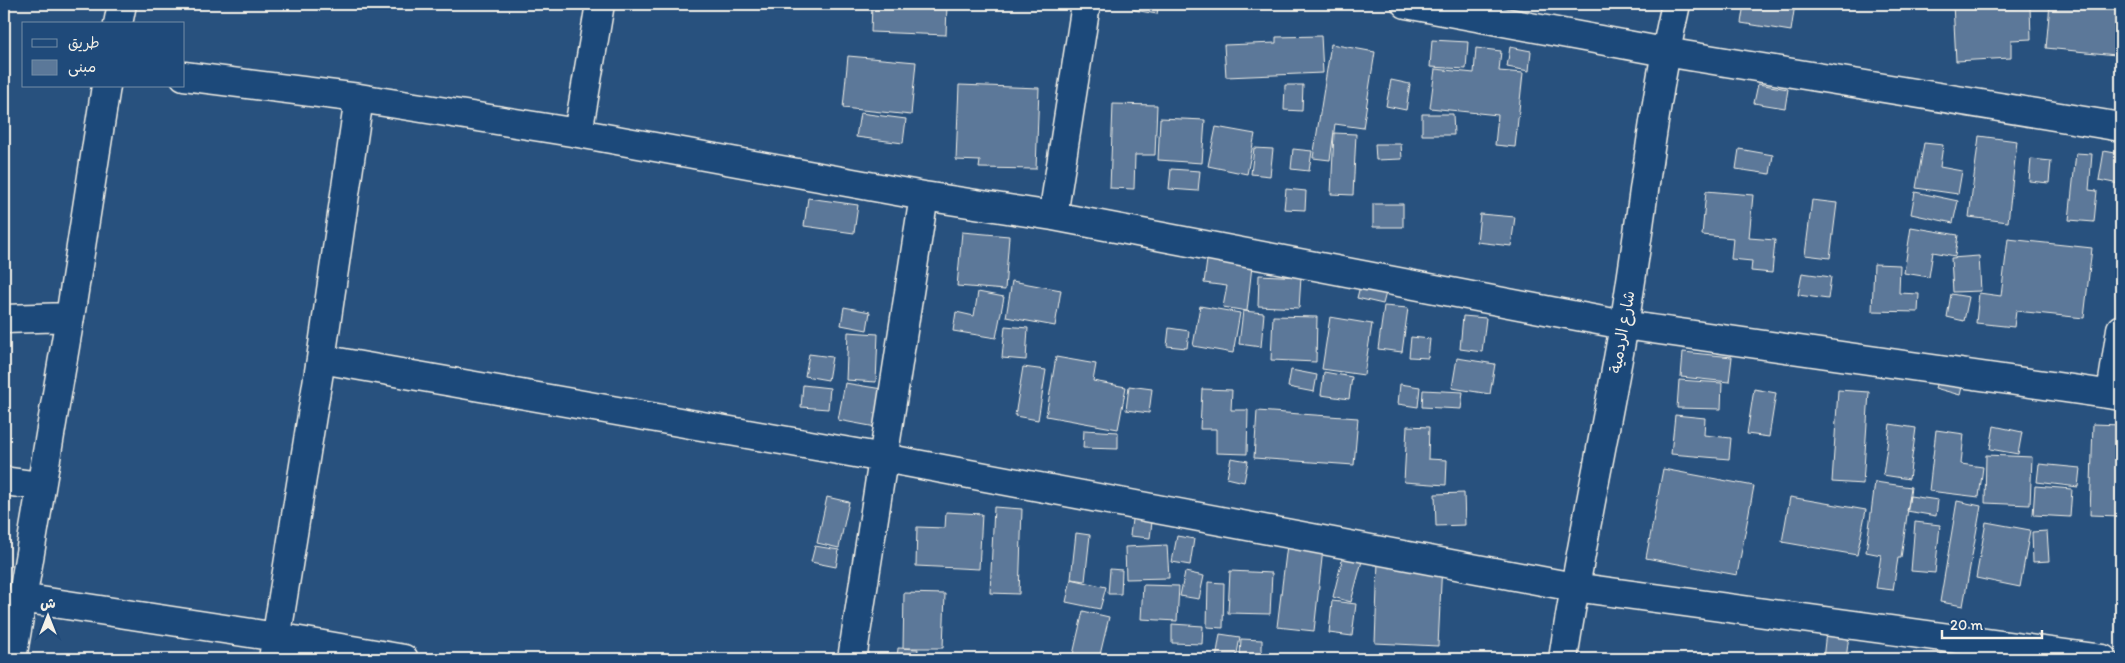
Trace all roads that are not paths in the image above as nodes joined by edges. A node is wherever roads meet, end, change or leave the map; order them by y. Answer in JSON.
{"nodes":[{"id":1,"x":122,"y":4,"type":"edge"},
{"id":2,"x":600,"y":4,"type":"edge"},
{"id":3,"x":1086,"y":4,"type":"edge"},
{"id":4,"x":1406,"y":4,"type":"edge"},
{"id":5,"x":1676,"y":4,"type":"edge"},
{"id":6,"x":118,"y":22,"type":"edge"},
{"id":7,"x":1665,"y":52,"type":"junction"},
{"id":8,"x":185,"y":76,"type":"edge"},
{"id":9,"x":106,"y":88,"type":"edge"},
{"id":10,"x":359,"y":98,"type":"junction"},
{"id":11,"x":2121,"y":127,"type":"edge"},
{"id":12,"x":578,"y":133,"type":"junction"},
{"id":13,"x":924,"y":196,"type":"junction"},
{"id":14,"x":1052,"y":216,"type":"junction"},
{"id":15,"x":70,"y":317,"type":"junction"},
{"id":16,"x":4,"y":319,"type":"edge"},
{"id":17,"x":1624,"y":325,"type":"junction"},
{"id":18,"x":2121,"y":329,"type":"edge"},
{"id":19,"x":321,"y":359,"type":"junction"},
{"id":20,"x":2116,"y":395,"type":"edge"},
{"id":21,"x":884,"y":458,"type":"junction"},
{"id":22,"x":4,"y":481,"type":"edge"},
{"id":23,"x":40,"y":486,"type":"junction"},
{"id":24,"x":1574,"y":587,"type":"junction"},
{"id":25,"x":21,"y":598,"type":"junction"},
{"id":26,"x":275,"y":648,"type":"edge"},
{"id":27,"x":4,"y":657,"type":"edge"},
{"id":28,"x":12,"y":659,"type":"edge"},
{"id":29,"x":404,"y":659,"type":"edge"},
{"id":30,"x":852,"y":659,"type":"edge"},
{"id":31,"x":1563,"y":659,"type":"edge"},
{"id":32,"x":2103,"y":659,"type":"edge"}],
"edges":[{"from":1,"to":6,"type":"street"},
{"from":2,"to":12,"type":"street"},
{"from":3,"to":14,"type":"street"},
{"from":4,"to":7,"type":"street"},
{"from":5,"to":7,"type":"street","name":"شارع الردمية"},
{"from":7,"to":11,"type":"street"},
{"from":7,"to":17,"type":"street","name":"شارع الردمية"},
{"from":8,"to":10,"type":"street"},
{"from":9,"to":15,"type":"street"},
{"from":10,"to":12,"type":"street"},
{"from":10,"to":19,"type":"street"},
{"from":12,"to":13,"type":"street"},
{"from":13,"to":14,"type":"street"},
{"from":13,"to":21,"type":"street"},
{"from":14,"to":17,"type":"street"},
{"from":15,"to":16,"type":"street"},
{"from":15,"to":23,"type":"street"},
{"from":17,"to":20,"type":"street"},
{"from":17,"to":24,"type":"street","name":"شارع الردمية"},
{"from":18,"to":20,"type":"street"},
{"from":19,"to":21,"type":"street"},
{"from":19,"to":26,"type":"street"},
{"from":21,"to":24,"type":"street"},
{"from":21,"to":30,"type":"street"},
{"from":22,"to":23,"type":"street"},
{"from":23,"to":25,"type":"street"},
{"from":24,"to":31,"type":"street","name":"شارع الردمية"},
{"from":24,"to":32,"type":"street"},
{"from":25,"to":26,"type":"street"},
{"from":25,"to":28,"type":"street"},
{"from":26,"to":29,"type":"street"},
{"from":27,"to":28,"type":"street"}]}
